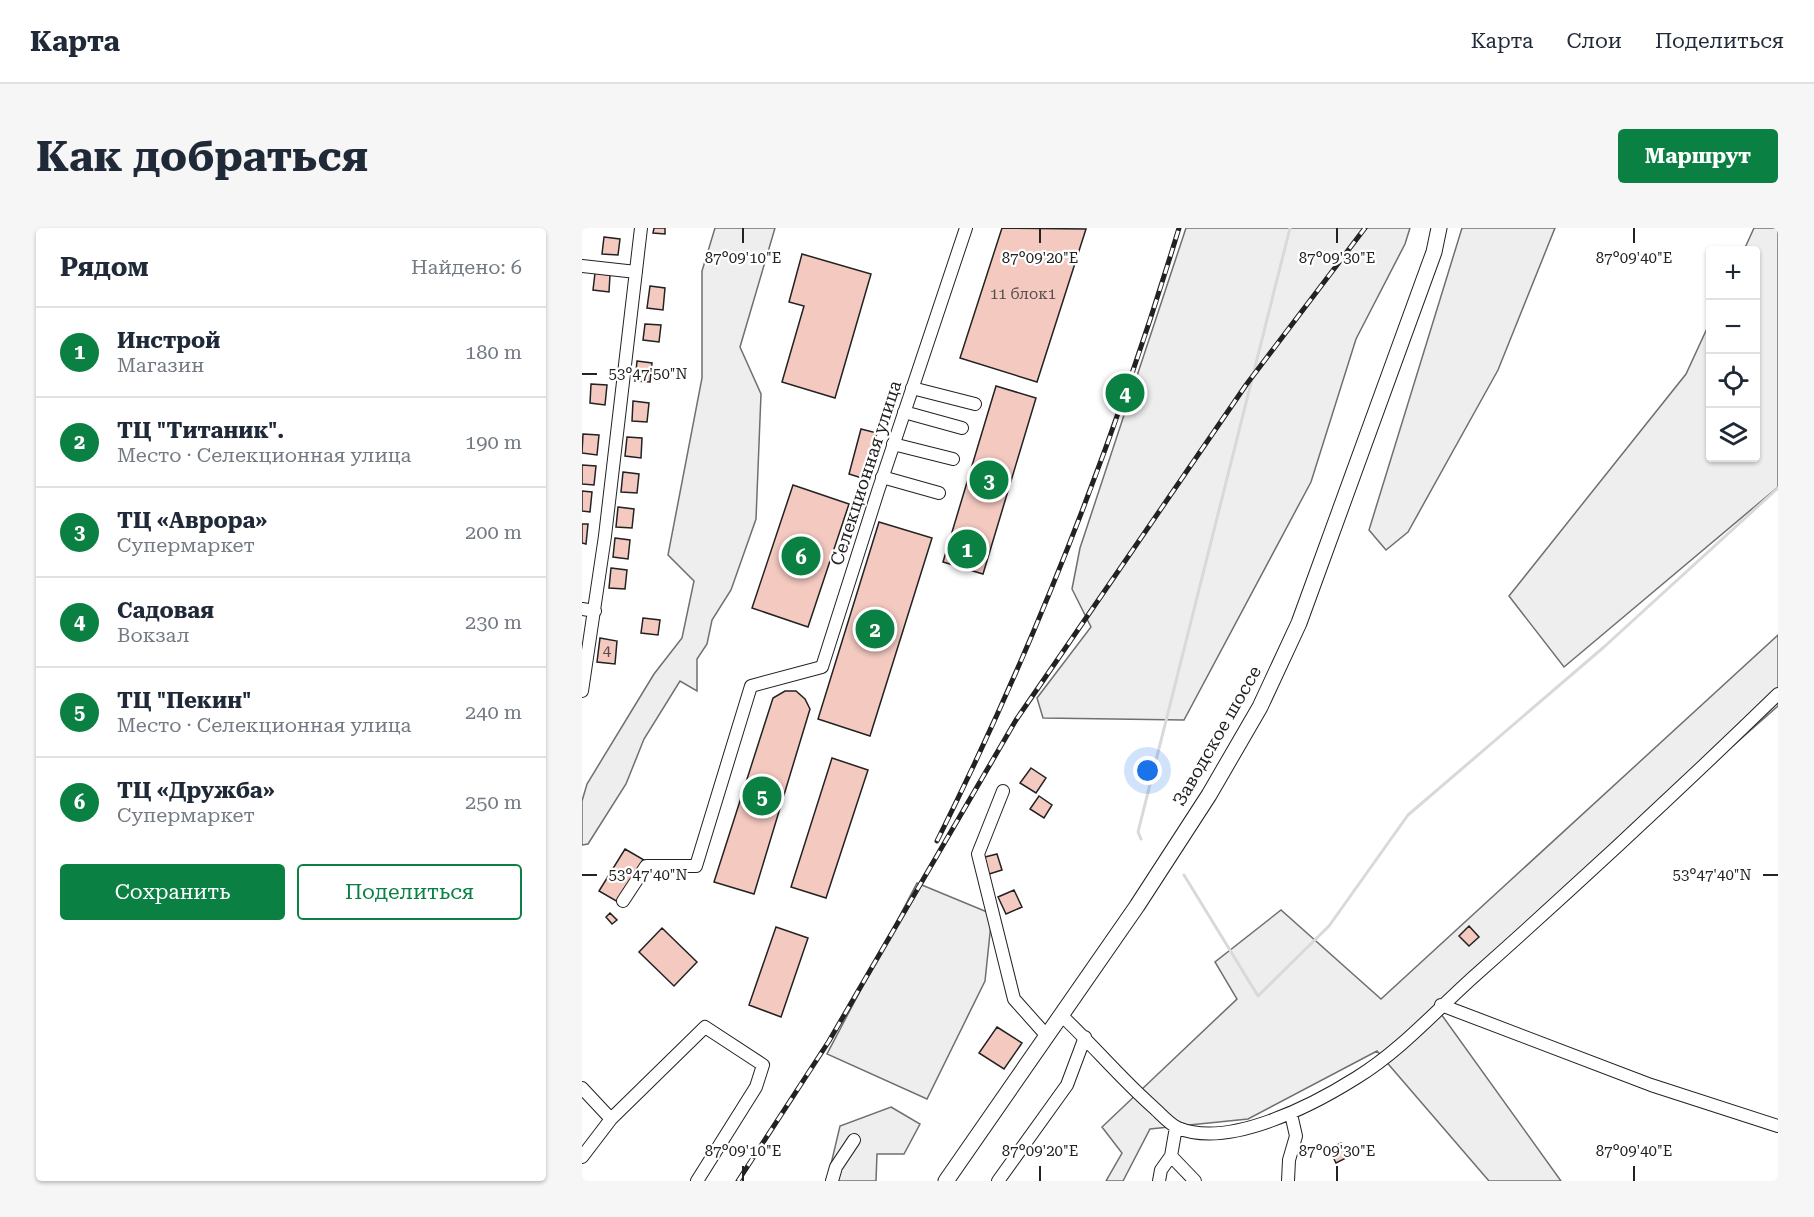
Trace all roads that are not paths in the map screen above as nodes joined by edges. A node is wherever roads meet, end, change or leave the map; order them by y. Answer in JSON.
{"nodes":[{"id":1,"x":641,"y":228,"type":"edge"},
{"id":2,"x":966,"y":228,"type":"edge"},
{"id":3,"x":1439,"y":228,"type":"edge"},
{"id":4,"x":582,"y":266,"type":"edge"},
{"id":5,"x":636,"y":272,"type":"junction"},
{"id":6,"x":912,"y":388,"type":"junction"},
{"id":7,"x":975,"y":404,"type":"dead end"},
{"id":8,"x":904,"y":412,"type":"junction"},
{"id":9,"x":962,"y":428,"type":"dead end"},
{"id":10,"x":893,"y":444,"type":"junction"},
{"id":11,"x":953,"y":459,"type":"dead end"},
{"id":12,"x":882,"y":477,"type":"junction"},
{"id":13,"x":939,"y":493,"type":"dead end"},
{"id":14,"x":588,"y":610,"type":"edge"},
{"id":15,"x":582,"y":691,"type":"edge"},
{"id":16,"x":1778,"y":694,"type":"edge"},
{"id":17,"x":1003,"y":791,"type":"dead end"},
{"id":18,"x":623,"y":901,"type":"dead end"},
{"id":19,"x":1441,"y":1005,"type":"junction"},
{"id":20,"x":1061,"y":1015,"type":"junction"},
{"id":21,"x":1047,"y":1036,"type":"junction"},
{"id":22,"x":1085,"y":1037,"type":"junction"},
{"id":23,"x":582,"y":1088,"type":"edge"},
{"id":24,"x":1291,"y":1114,"type":"junction"},
{"id":25,"x":611,"y":1119,"type":"junction"},
{"id":26,"x":1778,"y":1126,"type":"edge"},
{"id":27,"x":1176,"y":1127,"type":"junction"},
{"id":28,"x":854,"y":1140,"type":"dead end"},
{"id":29,"x":1171,"y":1156,"type":"junction"},
{"id":30,"x":582,"y":1157,"type":"edge"},
{"id":31,"x":947,"y":1180,"type":"edge"},
{"id":32,"x":697,"y":1181,"type":"edge"},
{"id":33,"x":832,"y":1181,"type":"edge"},
{"id":34,"x":998,"y":1181,"type":"edge"},
{"id":35,"x":1159,"y":1181,"type":"edge"},
{"id":36,"x":1195,"y":1181,"type":"edge"},
{"id":37,"x":1288,"y":1181,"type":"edge"}],
"edges":[{"from":1,"to":5,"type":"street"},
{"from":2,"to":6,"type":"street","name":"Селекционная улица"},
{"from":3,"to":20,"type":"main road","name":"Заводское шоссе"},
{"from":4,"to":5,"type":"street"},
{"from":5,"to":14,"type":"street"},
{"from":6,"to":7,"type":"street"},
{"from":6,"to":8,"type":"street","name":"Селекционная улица"},
{"from":8,"to":9,"type":"street"},
{"from":8,"to":10,"type":"street","name":"Селекционная улица"},
{"from":10,"to":11,"type":"street"},
{"from":10,"to":12,"type":"street","name":"Селекционная улица"},
{"from":12,"to":13,"type":"street"},
{"from":12,"to":18,"type":"street","name":"Селекционная улица"},
{"from":14,"to":15,"type":"street"},
{"from":16,"to":19,"type":"street"},
{"from":17,"to":21,"type":"street"},
{"from":19,"to":24,"type":"street"},
{"from":19,"to":26,"type":"street"},
{"from":20,"to":21,"type":"main road","name":"Заводское шоссе"},
{"from":20,"to":22,"type":"street"},
{"from":21,"to":31,"type":"main road","name":"Заводское шоссе"},
{"from":22,"to":27,"type":"street"},
{"from":22,"to":34,"type":"street"},
{"from":23,"to":25,"type":"street"},
{"from":24,"to":27,"type":"street"},
{"from":24,"to":37,"type":"street"},
{"from":25,"to":30,"type":"street"},
{"from":25,"to":32,"type":"street"},
{"from":27,"to":29,"type":"street"},
{"from":28,"to":33,"type":"street"},
{"from":29,"to":35,"type":"street"},
{"from":29,"to":36,"type":"street"}]}
